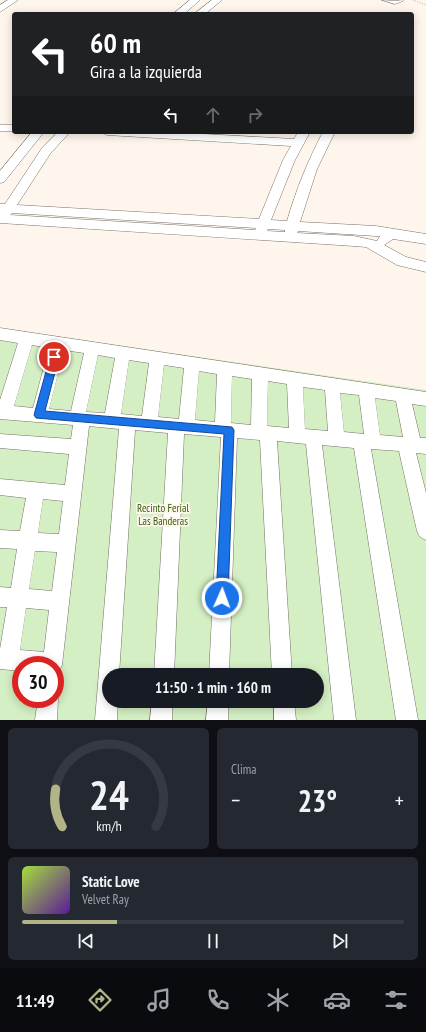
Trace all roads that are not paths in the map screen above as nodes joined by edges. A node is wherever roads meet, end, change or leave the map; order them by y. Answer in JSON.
{"nodes":[{"id":1,"x":14,"y":0,"type":"edge"},
{"id":2,"x":196,"y":0,"type":"edge"},
{"id":3,"x":218,"y":0,"type":"edge"},
{"id":4,"x":384,"y":0,"type":"edge"},
{"id":5,"x":401,"y":2,"type":"dead end"},
{"id":6,"x":0,"y":9,"type":"edge"},
{"id":7,"x":181,"y":12,"type":"edge"},
{"id":8,"x":202,"y":12,"type":"edge"},
{"id":9,"x":0,"y":128,"type":"edge"},
{"id":10,"x":12,"y":128,"type":"edge"},
{"id":11,"x":36,"y":134,"type":"edge"},
{"id":12,"x":62,"y":134,"type":"edge"},
{"id":13,"x":142,"y":134,"type":"edge"},
{"id":14,"x":303,"y":134,"type":"edge"},
{"id":15,"x":328,"y":134,"type":"edge"},
{"id":16,"x":297,"y":143,"type":"junction"},
{"id":17,"x":0,"y":179,"type":"edge"},
{"id":18,"x":2,"y":214,"type":"edge"},
{"id":19,"x":261,"y":230,"type":"junction"},
{"id":20,"x":291,"y":231,"type":"junction"},
{"id":21,"x":390,"y":234,"type":"junction"},
{"id":22,"x":426,"y":238,"type":"edge"},
{"id":23,"x":387,"y":254,"type":"junction"},
{"id":24,"x":426,"y":267,"type":"edge"},
{"id":25,"x":0,"y":334,"type":"edge"},
{"id":26,"x":27,"y":338,"type":"junction"},
{"id":27,"x":58,"y":343,"type":"junction"},
{"id":28,"x":92,"y":348,"type":"junction"},
{"id":29,"x":123,"y":353,"type":"junction"},
{"id":30,"x":157,"y":358,"type":"junction"},
{"id":31,"x":192,"y":363,"type":"junction"},
{"id":32,"x":225,"y":368,"type":"junction"},
{"id":33,"x":260,"y":374,"type":"junction"},
{"id":34,"x":295,"y":379,"type":"junction"},
{"id":35,"x":332,"y":385,"type":"junction"},
{"id":36,"x":366,"y":390,"type":"junction"},
{"id":37,"x":402,"y":396,"type":"junction"},
{"id":38,"x":426,"y":399,"type":"edge"},
{"id":39,"x":2,"y":412,"type":"edge"},
{"id":40,"x":39,"y":415,"type":"junction"},
{"id":41,"x":79,"y":419,"type":"junction"},
{"id":42,"x":120,"y":422,"type":"junction"},
{"id":43,"x":149,"y":424,"type":"junction"},
{"id":44,"x":181,"y":426,"type":"junction"},
{"id":45,"x":226,"y":430,"type":"junction"},
{"id":46,"x":264,"y":433,"type":"junction"},
{"id":47,"x":305,"y":436,"type":"junction"},
{"id":48,"x":337,"y":439,"type":"junction"},
{"id":49,"x":0,"y":440,"type":"edge"},
{"id":50,"x":367,"y":441,"type":"junction"},
{"id":51,"x":415,"y":445,"type":"edge"},
{"id":52,"x":78,"y":448,"type":"junction"},
{"id":53,"x":0,"y":487,"type":"edge"},
{"id":54,"x":36,"y":491,"type":"junction"},
{"id":55,"x":73,"y":494,"type":"junction"},
{"id":56,"x":426,"y":531,"type":"edge"},
{"id":57,"x":0,"y":539,"type":"edge"},
{"id":58,"x":28,"y":541,"type":"junction"},
{"id":59,"x":67,"y":544,"type":"junction"},
{"id":60,"x":9,"y":597,"type":"edge"},
{"id":61,"x":60,"y":601,"type":"junction"},
{"id":62,"x":53,"y":656,"type":"edge"},
{"id":63,"x":4,"y":660,"type":"edge"},
{"id":64,"x":164,"y":668,"type":"edge"},
{"id":65,"x":219,"y":668,"type":"edge"},
{"id":66,"x":281,"y":668,"type":"edge"},
{"id":67,"x":47,"y":708,"type":"edge"},
{"id":68,"x":162,"y":708,"type":"edge"},
{"id":69,"x":218,"y":708,"type":"edge"},
{"id":70,"x":284,"y":708,"type":"edge"},
{"id":71,"x":46,"y":720,"type":"edge"},
{"id":72,"x":106,"y":720,"type":"edge"},
{"id":73,"x":161,"y":720,"type":"edge"},
{"id":74,"x":217,"y":720,"type":"edge"},
{"id":75,"x":285,"y":720,"type":"edge"},
{"id":76,"x":345,"y":720,"type":"edge"},
{"id":77,"x":408,"y":720,"type":"edge"}],
"edges":[{"from":1,"to":6,"type":"street"},
{"from":2,"to":7,"type":"street"},
{"from":3,"to":8,"type":"street"},
{"from":4,"to":5,"type":"lane"},
{"from":9,"to":10,"type":"street"},
{"from":11,"to":17,"type":"street"},
{"from":12,"to":18,"type":"street"},
{"from":13,"to":16,"type":"street"},
{"from":14,"to":16,"type":"street"},
{"from":15,"to":20,"type":"street"},
{"from":16,"to":19,"type":"street"},
{"from":18,"to":19,"type":"street"},
{"from":19,"to":20,"type":"street"},
{"from":20,"to":21,"type":"street"},
{"from":20,"to":23,"type":"street"},
{"from":21,"to":22,"type":"street"},
{"from":21,"to":23,"type":"street"},
{"from":23,"to":24,"type":"street"},
{"from":25,"to":26,"type":"street"},
{"from":26,"to":27,"type":"street"},
{"from":26,"to":39,"type":"street"},
{"from":27,"to":28,"type":"street"},
{"from":27,"to":40,"type":"street"},
{"from":28,"to":29,"type":"street"},
{"from":28,"to":41,"type":"street"},
{"from":29,"to":30,"type":"street"},
{"from":29,"to":42,"type":"street"},
{"from":30,"to":31,"type":"street"},
{"from":30,"to":43,"type":"street"},
{"from":31,"to":32,"type":"street"},
{"from":31,"to":44,"type":"street"},
{"from":32,"to":33,"type":"street"},
{"from":32,"to":45,"type":"street"},
{"from":33,"to":34,"type":"street"},
{"from":33,"to":46,"type":"street"},
{"from":34,"to":35,"type":"street"},
{"from":34,"to":47,"type":"street"},
{"from":35,"to":36,"type":"street"},
{"from":35,"to":48,"type":"street"},
{"from":36,"to":37,"type":"street"},
{"from":36,"to":50,"type":"street"},
{"from":37,"to":38,"type":"street"},
{"from":37,"to":51,"type":"street"},
{"from":39,"to":40,"type":"street"},
{"from":40,"to":41,"type":"street"},
{"from":41,"to":42,"type":"street"},
{"from":41,"to":52,"type":"street"},
{"from":42,"to":43,"type":"street"},
{"from":42,"to":72,"type":"street"},
{"from":43,"to":44,"type":"street"},
{"from":44,"to":45,"type":"street"},
{"from":44,"to":64,"type":"street"},
{"from":45,"to":46,"type":"street"},
{"from":45,"to":65,"type":"street"},
{"from":46,"to":47,"type":"street"},
{"from":46,"to":66,"type":"street"},
{"from":47,"to":48,"type":"street"},
{"from":47,"to":76,"type":"street"},
{"from":48,"to":50,"type":"street"},
{"from":49,"to":52,"type":"street"},
{"from":50,"to":51,"type":"street"},
{"from":50,"to":77,"type":"street"},
{"from":51,"to":56,"type":"street"},
{"from":52,"to":55,"type":"street"},
{"from":53,"to":54,"type":"street"},
{"from":54,"to":55,"type":"street"},
{"from":54,"to":58,"type":"street"},
{"from":55,"to":59,"type":"street"},
{"from":57,"to":58,"type":"street"},
{"from":58,"to":59,"type":"street"},
{"from":58,"to":60,"type":"street"},
{"from":59,"to":61,"type":"street"},
{"from":60,"to":61,"type":"street"},
{"from":60,"to":63,"type":"street"},
{"from":61,"to":62,"type":"street"},
{"from":67,"to":71,"type":"street"},
{"from":68,"to":73,"type":"street"},
{"from":69,"to":74,"type":"street"},
{"from":70,"to":75,"type":"street"}]}
